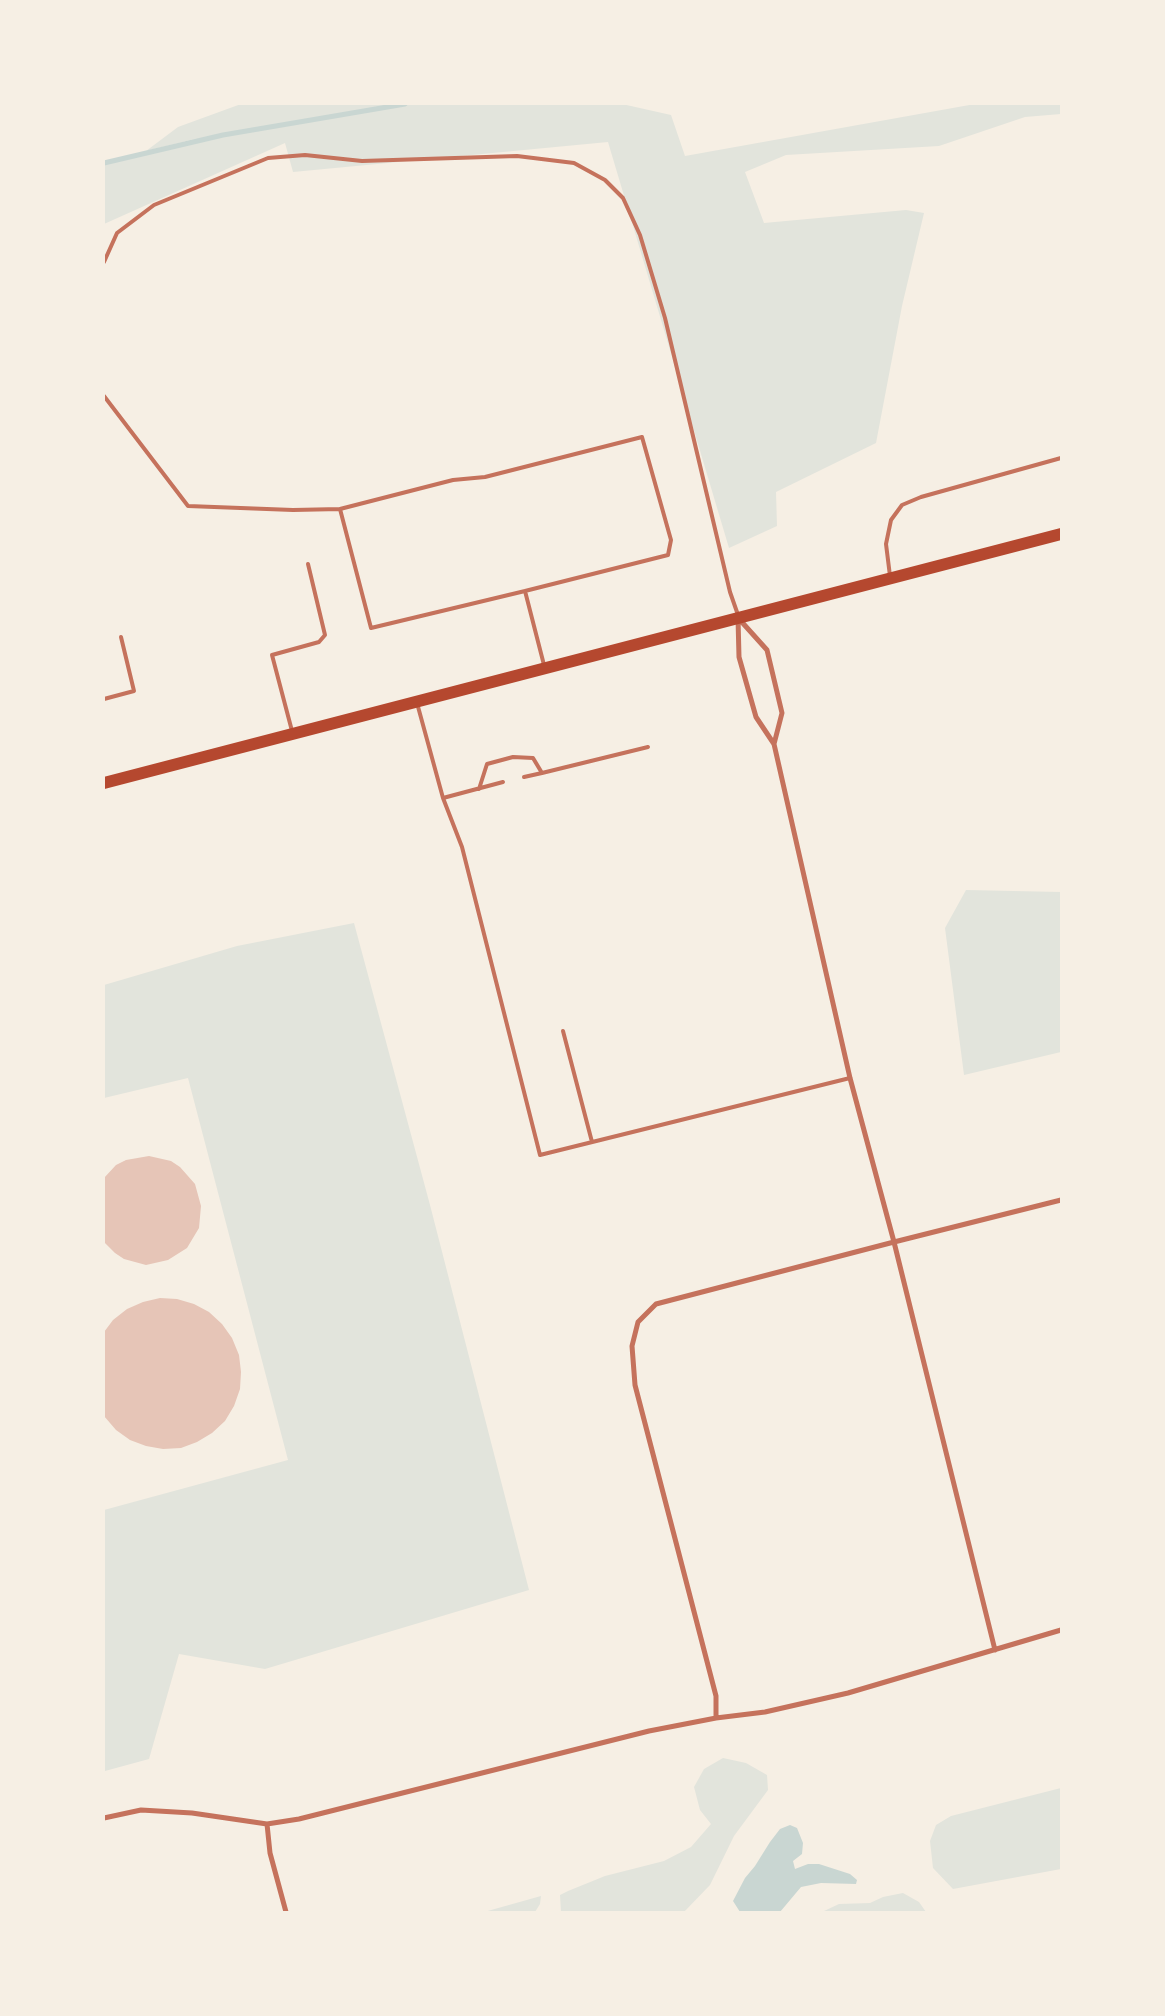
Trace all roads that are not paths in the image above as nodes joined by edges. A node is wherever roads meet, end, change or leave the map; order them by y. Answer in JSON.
{"nodes":[{"id":1,"x":104,"y":262,"type":"edge"},
{"id":2,"x":104,"y":396,"type":"edge"},
{"id":3,"x":1061,"y":458,"type":"edge"},
{"id":4,"x":340,"y":509,"type":"junction"},
{"id":5,"x":1061,"y":534,"type":"edge"},
{"id":6,"x":308,"y":564,"type":"dead end"},
{"id":7,"x":890,"y":578,"type":"junction"},
{"id":8,"x":525,"y":591,"type":"junction"},
{"id":9,"x":738,"y":617,"type":"junction"},
{"id":10,"x":120,"y":637,"type":"dead end"},
{"id":11,"x":545,"y":668,"type":"junction"},
{"id":12,"x":104,"y":699,"type":"edge"},
{"id":13,"x":417,"y":701,"type":"junction"},
{"id":14,"x":292,"y":734,"type":"junction"},
{"id":15,"x":774,"y":744,"type":"junction"},
{"id":16,"x":648,"y":746,"type":"dead end"},
{"id":17,"x":542,"y":772,"type":"junction"},
{"id":18,"x":524,"y":777,"type":"dead end"},
{"id":19,"x":502,"y":782,"type":"dead end"},
{"id":20,"x":104,"y":783,"type":"edge"},
{"id":21,"x":479,"y":789,"type":"junction"},
{"id":22,"x":443,"y":798,"type":"junction"},
{"id":23,"x":563,"y":1031,"type":"dead end"},
{"id":24,"x":850,"y":1078,"type":"junction"},
{"id":25,"x":592,"y":1142,"type":"junction"},
{"id":26,"x":1061,"y":1200,"type":"edge"},
{"id":27,"x":894,"y":1242,"type":"junction"},
{"id":28,"x":1061,"y":1630,"type":"edge"},
{"id":29,"x":995,"y":1650,"type":"junction"},
{"id":30,"x":716,"y":1718,"type":"junction"},
{"id":31,"x":104,"y":1818,"type":"edge"},
{"id":32,"x":267,"y":1824,"type":"junction"},
{"id":33,"x":286,"y":1912,"type":"edge"}],
"edges":[{"from":1,"to":9,"type":"lane"},
{"from":2,"to":4,"type":"lane"},
{"from":3,"to":7,"type":"lane"},
{"from":4,"to":8,"type":"lane"},
{"from":4,"to":8,"type":"lane"},
{"from":5,"to":7,"type":"main road"},
{"from":6,"to":14,"type":"lane"},
{"from":7,"to":9,"type":"main road"},
{"from":8,"to":11,"type":"lane"},
{"from":9,"to":11,"type":"main road"},
{"from":9,"to":15,"type":"street"},
{"from":9,"to":15,"type":"street"},
{"from":10,"to":12,"type":"lane"},
{"from":11,"to":13,"type":"main road"},
{"from":13,"to":14,"type":"main road"},
{"from":13,"to":22,"type":"lane"},
{"from":14,"to":20,"type":"main road"},
{"from":15,"to":24,"type":"street"},
{"from":16,"to":17,"type":"lane"},
{"from":17,"to":18,"type":"lane"},
{"from":17,"to":21,"type":"lane"},
{"from":19,"to":21,"type":"lane"},
{"from":21,"to":22,"type":"lane"},
{"from":22,"to":25,"type":"lane"},
{"from":23,"to":25,"type":"lane"},
{"from":24,"to":25,"type":"lane"},
{"from":24,"to":27,"type":"street"},
{"from":26,"to":27,"type":"street"},
{"from":27,"to":29,"type":"street"},
{"from":27,"to":30,"type":"street"},
{"from":28,"to":29,"type":"street"},
{"from":29,"to":30,"type":"street"},
{"from":30,"to":32,"type":"street"},
{"from":31,"to":32,"type":"street"},
{"from":32,"to":33,"type":"street"}]}
